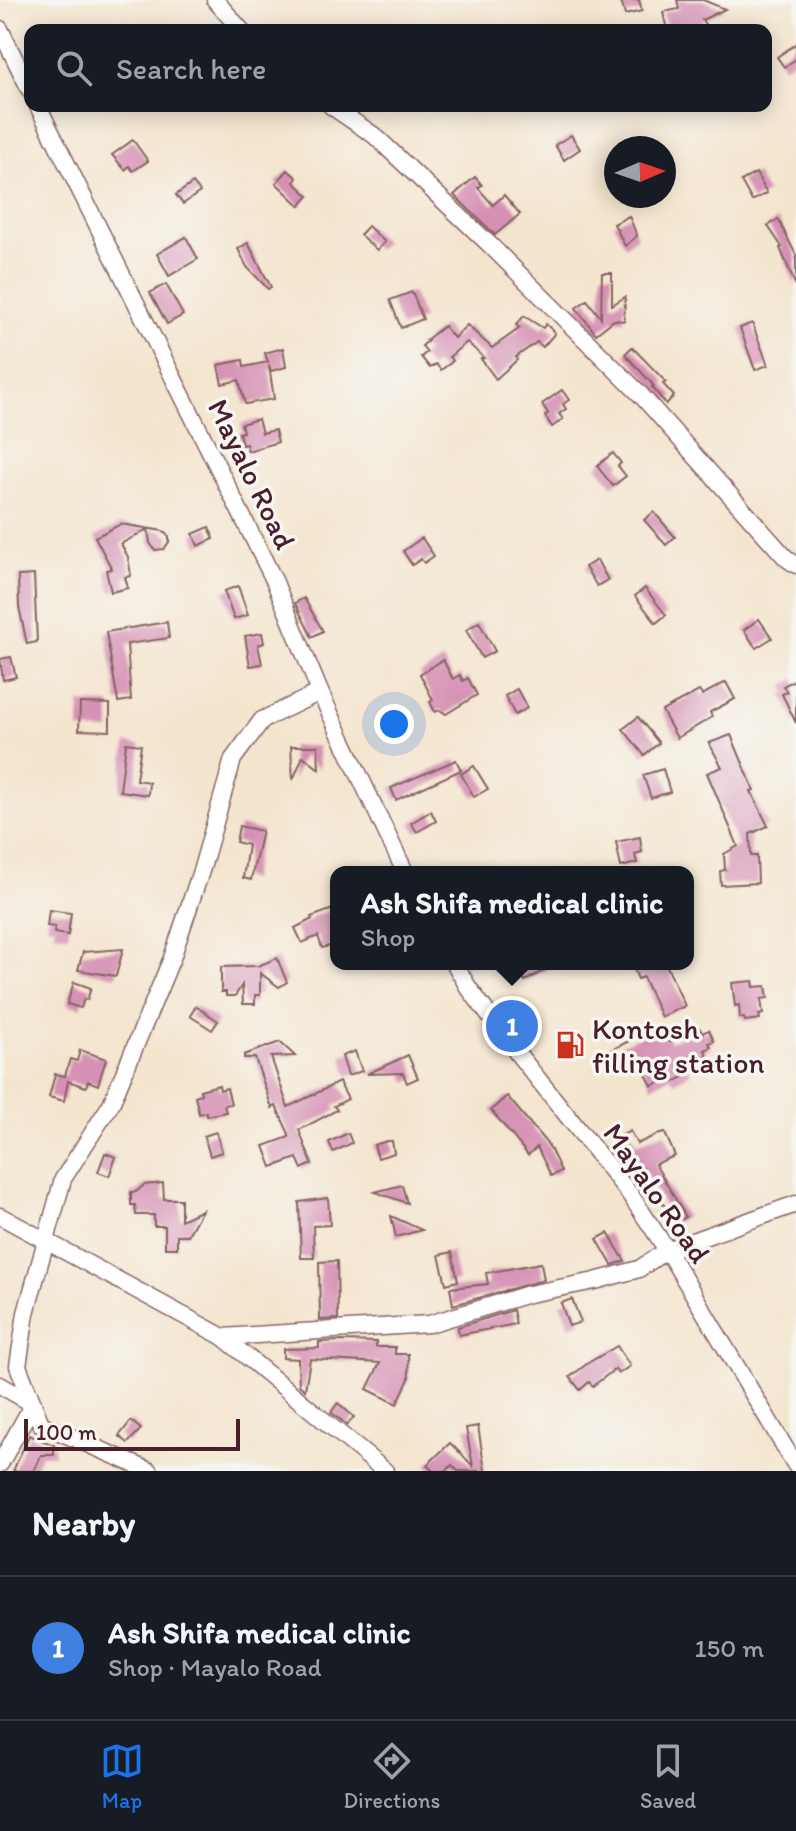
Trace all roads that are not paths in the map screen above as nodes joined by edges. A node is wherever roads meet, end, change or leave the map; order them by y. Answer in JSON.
{"nodes":[{"id":1,"x":215,"y":0,"type":"edge"},
{"id":2,"x":236,"y":24,"type":"edge"},
{"id":3,"x":0,"y":29,"type":"edge"},
{"id":4,"x":24,"y":78,"type":"edge"},
{"id":5,"x":41,"y":112,"type":"edge"},
{"id":6,"x":340,"y":112,"type":"edge"},
{"id":7,"x":796,"y":565,"type":"edge"},
{"id":8,"x":320,"y":692,"type":"junction"},
{"id":9,"x":402,"y":866,"type":"edge"},
{"id":10,"x":458,"y":970,"type":"edge"},
{"id":11,"x":796,"y":1204,"type":"edge"},
{"id":12,"x":0,"y":1216,"type":"edge"},
{"id":13,"x":46,"y":1241,"type":"junction"},
{"id":14,"x":667,"y":1250,"type":"junction"},
{"id":15,"x":223,"y":1337,"type":"junction"},
{"id":16,"x":0,"y":1385,"type":"edge"},
{"id":17,"x":33,"y":1404,"type":"junction"},
{"id":18,"x":796,"y":1466,"type":"edge"},
{"id":19,"x":1,"y":1467,"type":"edge"},
{"id":20,"x":150,"y":1471,"type":"edge"},
{"id":21,"x":385,"y":1471,"type":"edge"}],
"edges":[{"from":1,"to":2,"type":"street"},
{"from":3,"to":4,"type":"street"},
{"from":5,"to":8,"type":"street","name":"Mayalo Road"},
{"from":6,"to":7,"type":"street"},
{"from":8,"to":9,"type":"street","name":"Mayalo Road"},
{"from":8,"to":13,"type":"street"},
{"from":10,"to":14,"type":"street","name":"Mayalo Road"},
{"from":11,"to":14,"type":"street"},
{"from":12,"to":13,"type":"street"},
{"from":13,"to":15,"type":"street"},
{"from":13,"to":17,"type":"street"},
{"from":14,"to":15,"type":"street"},
{"from":14,"to":18,"type":"street","name":"Mayalo Road"},
{"from":15,"to":21,"type":"street"},
{"from":16,"to":17,"type":"street"},
{"from":17,"to":19,"type":"street"},
{"from":17,"to":20,"type":"street"}]}
